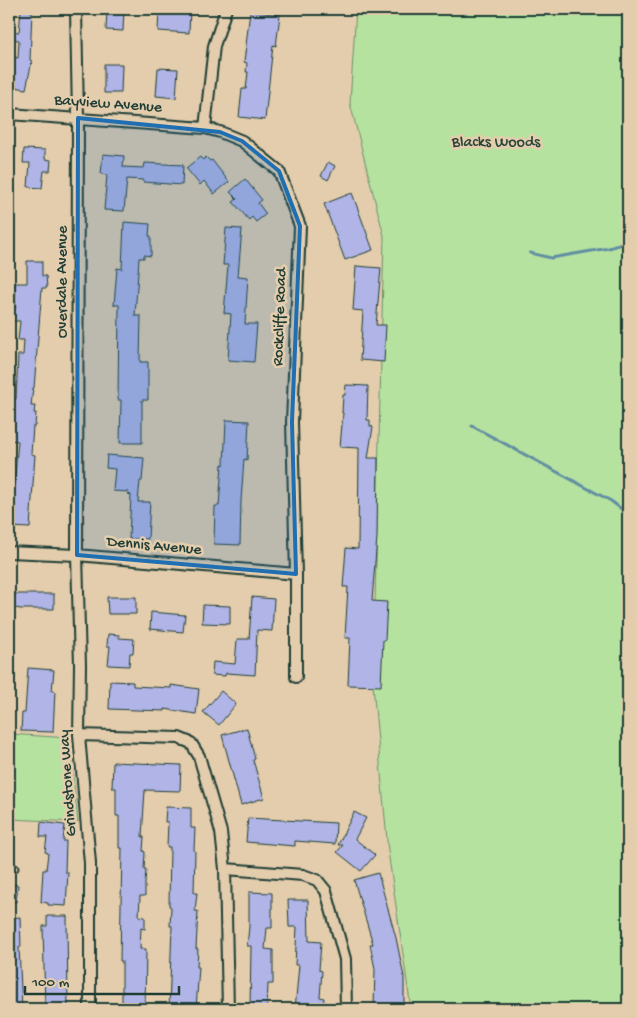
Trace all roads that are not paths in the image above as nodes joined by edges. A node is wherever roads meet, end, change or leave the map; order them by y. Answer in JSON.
{"nodes":[{"id":1,"x":76,"y":9,"type":"edge"},
{"id":2,"x":226,"y":9,"type":"edge"},
{"id":3,"x":9,"y":114,"type":"edge"},
{"id":4,"x":78,"y":118,"type":"junction"},
{"id":5,"x":206,"y":128,"type":"junction"},
{"id":6,"x":9,"y":552,"type":"edge"},
{"id":7,"x":77,"y":555,"type":"junction"},
{"id":8,"x":296,"y":574,"type":"junction"},
{"id":9,"x":296,"y":677,"type":"dead end"},
{"id":10,"x":79,"y":735,"type":"junction"},
{"id":11,"x":225,"y":869,"type":"junction"},
{"id":12,"x":90,"y":1009,"type":"edge"},
{"id":13,"x":228,"y":1009,"type":"edge"},
{"id":14,"x":346,"y":1009,"type":"edge"}],
"edges":[{"from":1,"to":4,"type":"street","name":"Overdale Avenue"},
{"from":2,"to":5,"type":"street"},
{"from":3,"to":4,"type":"street","name":"Bayview Avenue"},
{"from":4,"to":5,"type":"street","name":"Bayview Avenue"},
{"from":4,"to":7,"type":"street","name":"Overdale Avenue"},
{"from":5,"to":8,"type":"street","name":"Rockcliffe Road"},
{"from":6,"to":7,"type":"street","name":"Dennis Avenue"},
{"from":7,"to":8,"type":"street","name":"Dennis Avenue"},
{"from":7,"to":10,"type":"street","name":"Grindstone Way"},
{"from":8,"to":9,"type":"street","name":"Rockcliffe Road"},
{"from":10,"to":11,"type":"street"},
{"from":10,"to":12,"type":"street","name":"Grindstone Way"},
{"from":11,"to":13,"type":"street"},
{"from":11,"to":14,"type":"street"}]}
